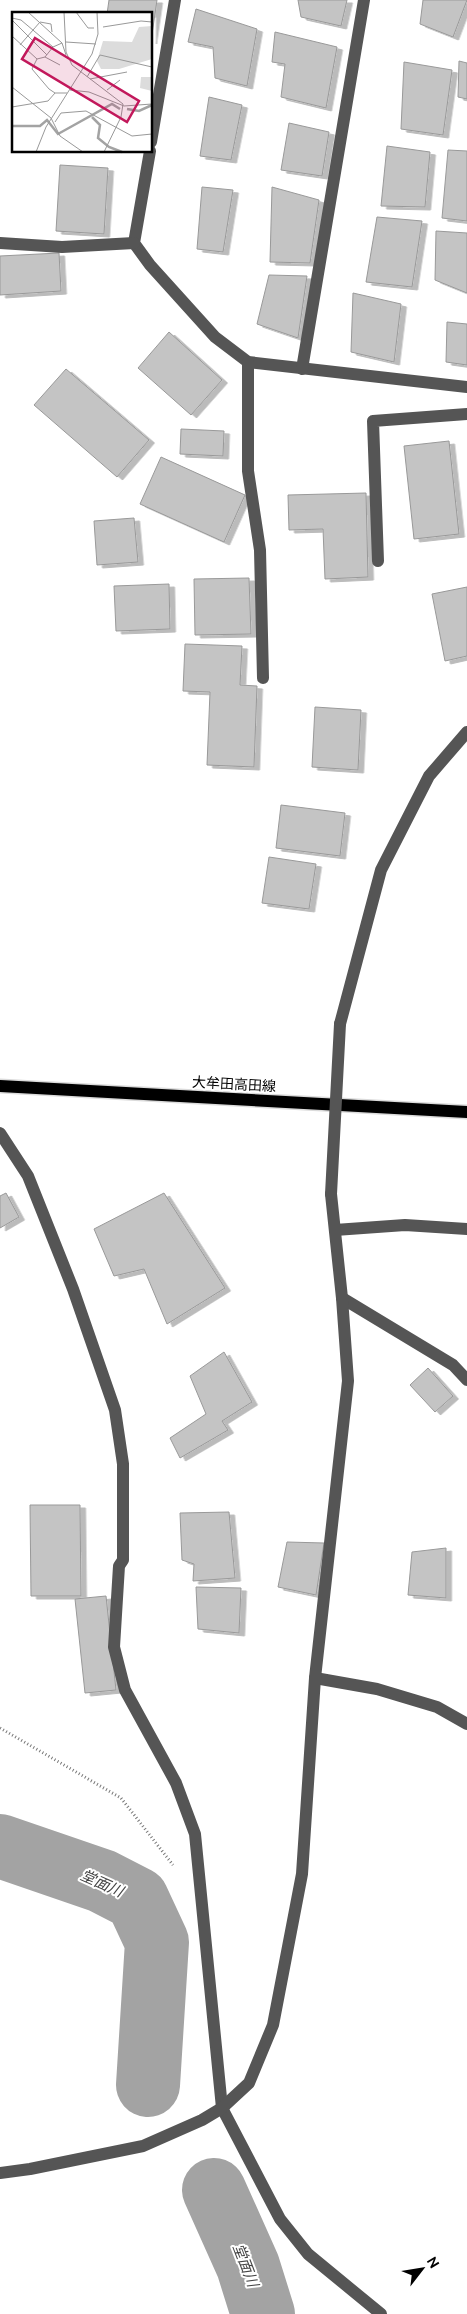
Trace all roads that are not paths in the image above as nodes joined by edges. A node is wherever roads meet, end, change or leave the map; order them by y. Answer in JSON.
{"nodes":[{"id":1,"x":175,"y":0,"type":"edge"},
{"id":2,"x":364,"y":0,"type":"edge"},
{"id":3,"x":152,"y":136,"type":"edge"},
{"id":4,"x":150,"y":152,"type":"edge"},
{"id":5,"x":0,"y":243,"type":"edge"},
{"id":6,"x":134,"y":243,"type":"junction"},
{"id":7,"x":248,"y":362,"type":"junction"},
{"id":8,"x":302,"y":369,"type":"junction"},
{"id":9,"x":467,"y":388,"type":"edge"},
{"id":10,"x":467,"y":414,"type":"edge"},
{"id":11,"x":378,"y":561,"type":"dead end"},
{"id":12,"x":263,"y":678,"type":"dead end"},
{"id":13,"x":467,"y":732,"type":"edge"},
{"id":14,"x":0,"y":1086,"type":"edge"},
{"id":15,"x":467,"y":1112,"type":"edge"},
{"id":16,"x":0,"y":1133,"type":"edge"},
{"id":17,"x":467,"y":1229,"type":"edge"},
{"id":18,"x":335,"y":1230,"type":"junction"},
{"id":19,"x":342,"y":1298,"type":"junction"},
{"id":20,"x":467,"y":1380,"type":"edge"},
{"id":21,"x":314,"y":1678,"type":"junction"},
{"id":22,"x":467,"y":1724,"type":"edge"},
{"id":23,"x":222,"y":2108,"type":"junction"},
{"id":24,"x":0,"y":2173,"type":"edge"},
{"id":25,"x":381,"y":2314,"type":"edge"}],
"edges":[{"from":1,"to":3,"type":"street"},
{"from":2,"to":8,"type":"street"},
{"from":4,"to":6,"type":"street"},
{"from":5,"to":6,"type":"street"},
{"from":6,"to":7,"type":"street"},
{"from":7,"to":8,"type":"street"},
{"from":7,"to":12,"type":"street"},
{"from":8,"to":9,"type":"street"},
{"from":10,"to":11,"type":"street"},
{"from":13,"to":18,"type":"street","bridge":true},
{"from":14,"to":15,"type":"main road","name":"大牟田高田線"},
{"from":16,"to":23,"type":"street"},
{"from":17,"to":18,"type":"street"},
{"from":18,"to":19,"type":"street"},
{"from":19,"to":20,"type":"street"},
{"from":19,"to":21,"type":"street"},
{"from":21,"to":22,"type":"street"},
{"from":21,"to":23,"type":"street"},
{"from":23,"to":24,"type":"street"},
{"from":23,"to":25,"type":"street"}]}
